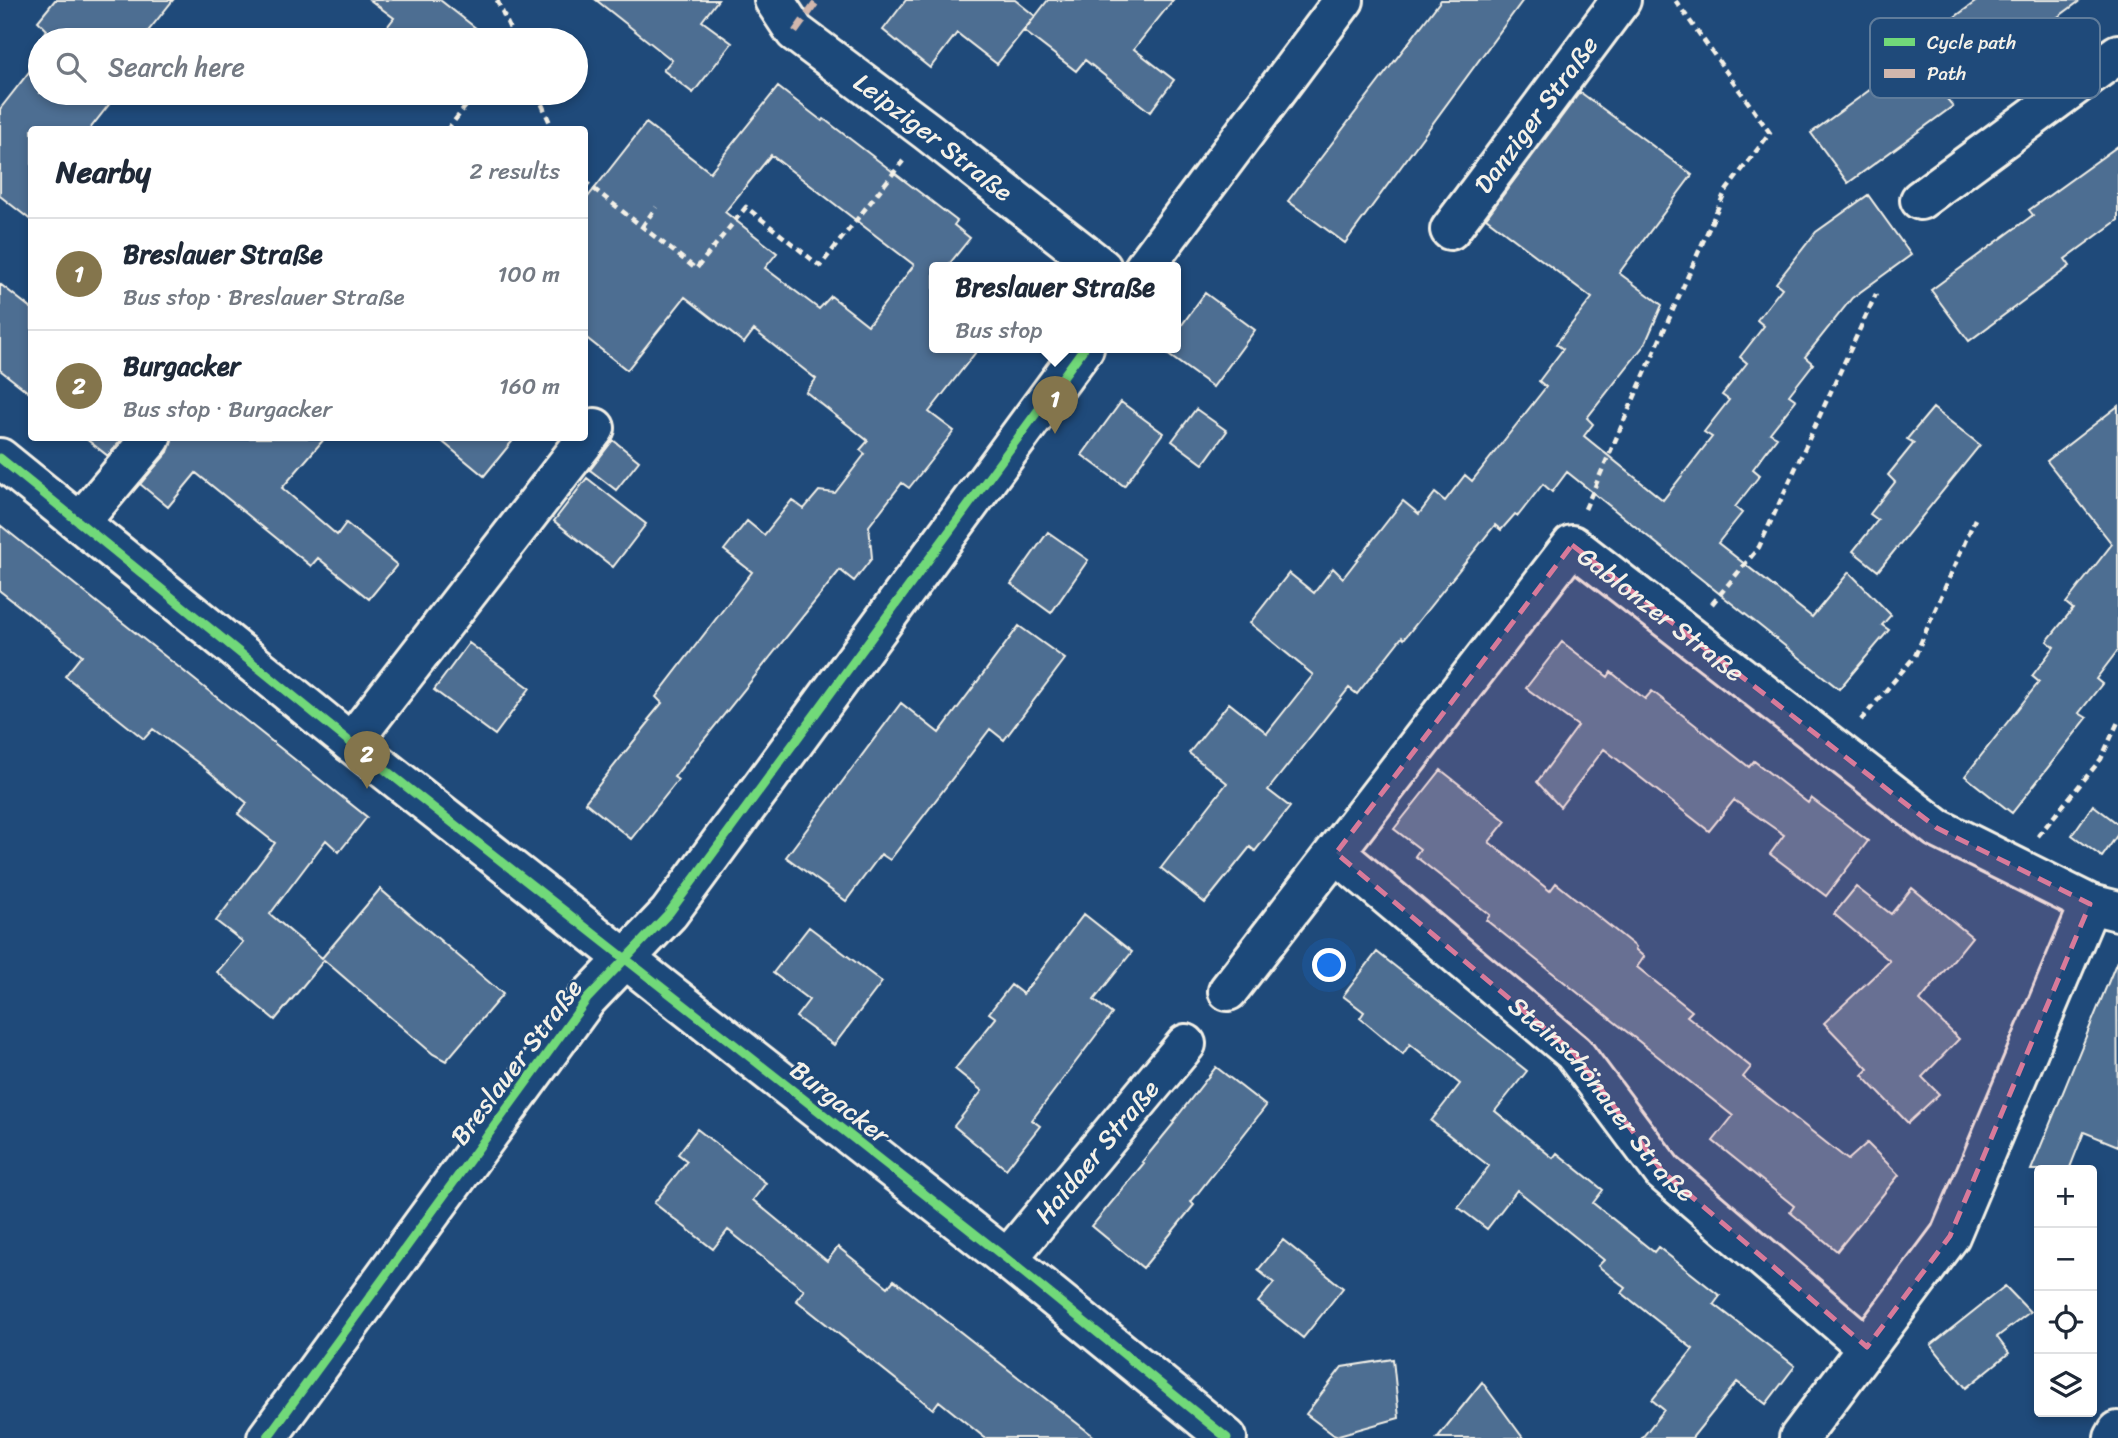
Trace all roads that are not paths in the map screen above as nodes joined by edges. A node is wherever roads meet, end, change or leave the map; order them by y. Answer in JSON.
{"nodes":[{"id":1,"x":774,"y":0,"type":"edge"},
{"id":2,"x":1343,"y":0,"type":"edge"},
{"id":3,"x":1621,"y":0,"type":"edge"},
{"id":4,"x":2118,"y":54,"type":"edge"},
{"id":5,"x":2100,"y":67,"type":"edge"},
{"id":6,"x":2058,"y":98,"type":"edge"},
{"id":7,"x":1920,"y":200,"type":"dead end"},
{"id":8,"x":1450,"y":230,"type":"dead end"},
{"id":9,"x":1094,"y":262,"type":"edge"},
{"id":10,"x":1148,"y":262,"type":"edge"},
{"id":11,"x":1080,"y":353,"type":"edge"},
{"id":12,"x":595,"y":428,"type":"dead end"},
{"id":13,"x":588,"y":437,"type":"edge"},
{"id":14,"x":148,"y":441,"type":"edge"},
{"id":15,"x":585,"y":441,"type":"edge"},
{"id":16,"x":0,"y":458,"type":"edge"},
{"id":17,"x":81,"y":522,"type":"junction"},
{"id":18,"x":351,"y":743,"type":"junction"},
{"id":19,"x":1336,"y":853,"type":"junction"},
{"id":20,"x":2104,"y":907,"type":"edge"},
{"id":21,"x":625,"y":960,"type":"junction"},
{"id":22,"x":1228,"y":991,"type":"dead end"},
{"id":23,"x":1186,"y":1044,"type":"dead end"},
{"id":24,"x":1007,"y":1259,"type":"junction"},
{"id":25,"x":1867,"y":1348,"type":"junction"},
{"id":26,"x":2118,"y":1431,"type":"edge"},
{"id":27,"x":267,"y":1438,"type":"edge"},
{"id":28,"x":1227,"y":1438,"type":"edge"},
{"id":29,"x":1799,"y":1438,"type":"edge"},
{"id":30,"x":2114,"y":1438,"type":"edge"}],
"edges":[{"from":1,"to":9,"type":"street","name":"Leipziger Straße"},
{"from":2,"to":10,"type":"street"},
{"from":3,"to":8,"type":"street","name":"Danziger Straße"},
{"from":4,"to":5,"type":"street"},
{"from":6,"to":7,"type":"street"},
{"from":11,"to":21,"type":"street","name":"Breslauer Straße"},
{"from":12,"to":13,"type":"street"},
{"from":14,"to":17,"type":"street"},
{"from":15,"to":18,"type":"street"},
{"from":16,"to":17,"type":"street","name":"Burgacker"},
{"from":17,"to":18,"type":"street","name":"Burgacker"},
{"from":18,"to":21,"type":"street","name":"Burgacker"},
{"from":19,"to":20,"type":"street","name":"Gablonzer Straße"},
{"from":19,"to":22,"type":"street","name":"Gablonzer Straße"},
{"from":19,"to":25,"type":"street","name":"Steinschönauer Straße"},
{"from":20,"to":25,"type":"street"},
{"from":21,"to":24,"type":"street","name":"Burgacker"},
{"from":21,"to":27,"type":"street","name":"Breslauer Straße"},
{"from":23,"to":24,"type":"street","name":"Haidaer Straße"},
{"from":24,"to":28,"type":"street","name":"Burgacker"},
{"from":25,"to":29,"type":"street"},
{"from":26,"to":30,"type":"street"}]}
